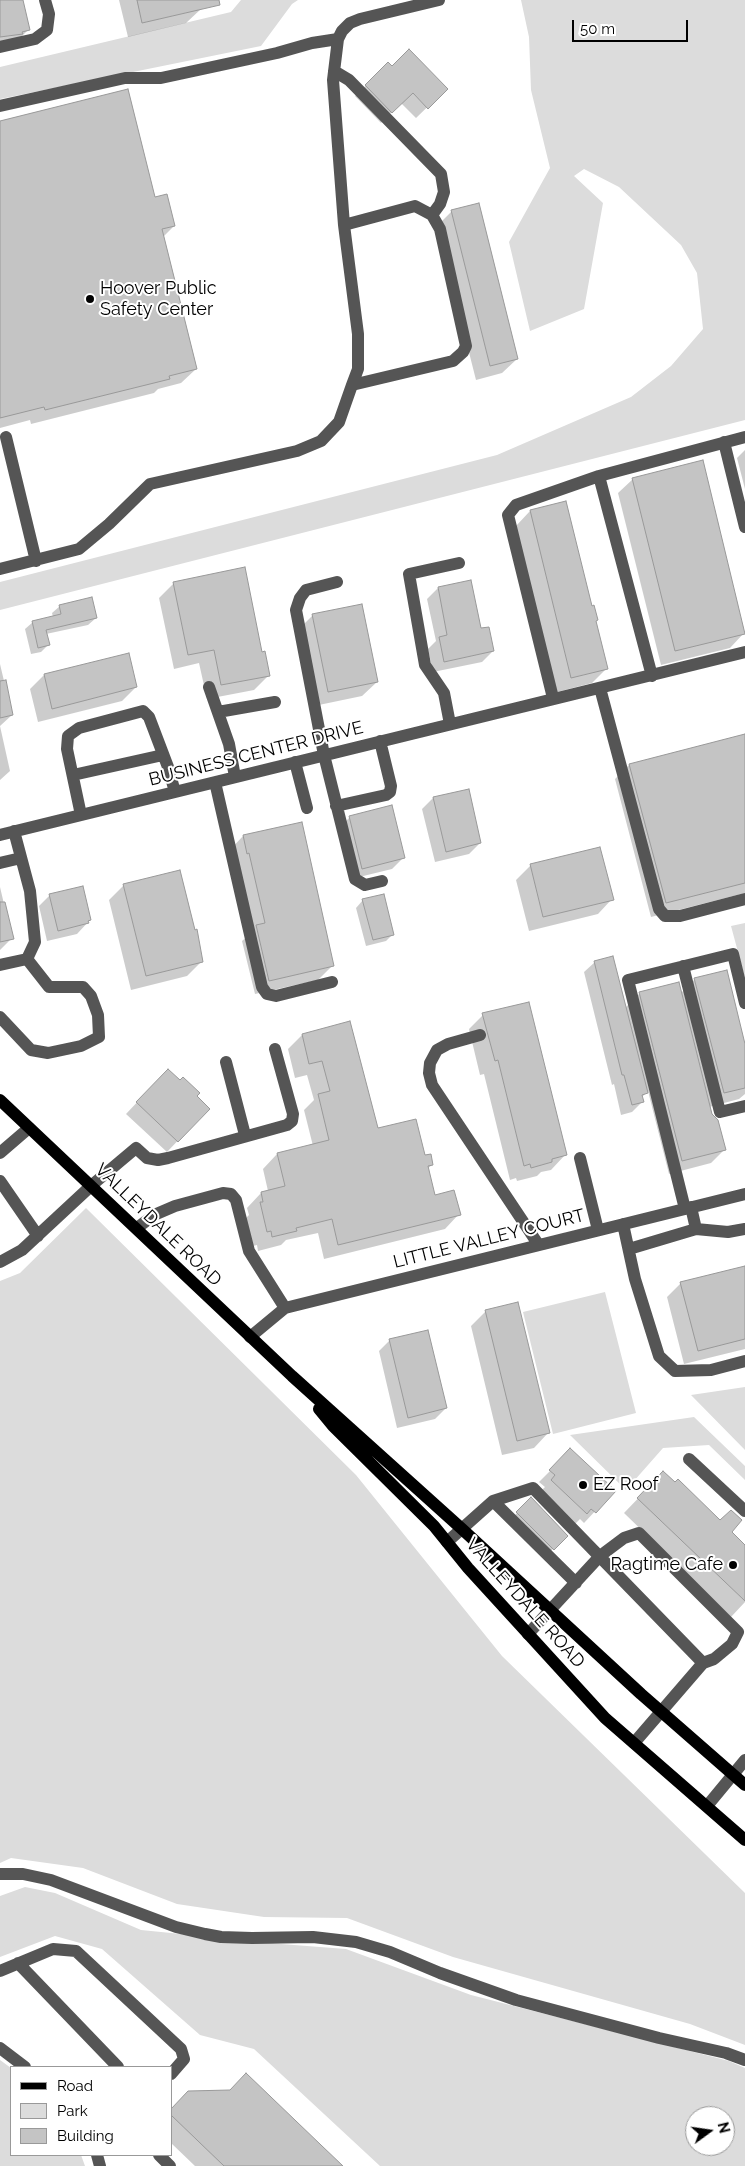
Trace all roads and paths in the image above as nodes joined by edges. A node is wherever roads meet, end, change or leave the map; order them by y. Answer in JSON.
{"nodes":[{"id":1,"x":46,"y":0,"type":"edge"},
{"id":2,"x":439,"y":0,"type":"edge"},
{"id":3,"x":338,"y":39,"type":"junction"},
{"id":4,"x":0,"y":47,"type":"edge"},
{"id":5,"x":334,"y":71,"type":"junction"},
{"id":6,"x":0,"y":106,"type":"edge"},
{"id":7,"x":432,"y":215,"type":"junction"},
{"id":8,"x":344,"y":224,"type":"junction"},
{"id":9,"x":352,"y":385,"type":"junction"},
{"id":10,"x":6,"y":437,"type":"dead end"},
{"id":11,"x":745,"y":437,"type":"edge"},
{"id":12,"x":724,"y":442,"type":"junction"},
{"id":13,"x":599,"y":476,"type":"junction"},
{"id":14,"x":745,"y":527,"type":"edge"},
{"id":15,"x":36,"y":561,"type":"junction"},
{"id":16,"x":459,"y":563,"type":"dead end"},
{"id":17,"x":0,"y":569,"type":"edge"},
{"id":18,"x":337,"y":582,"type":"dead end"},
{"id":19,"x":745,"y":652,"type":"edge"},
{"id":20,"x":652,"y":676,"type":"junction"},
{"id":21,"x":209,"y":687,"type":"dead end"},
{"id":22,"x":600,"y":688,"type":"junction"},
{"id":23,"x":553,"y":698,"type":"junction"},
{"id":24,"x":275,"y":702,"type":"dead end"},
{"id":25,"x":218,"y":712,"type":"junction"},
{"id":26,"x":450,"y":724,"type":"junction"},
{"id":27,"x":380,"y":741,"type":"junction"},
{"id":28,"x":164,"y":755,"type":"junction"},
{"id":29,"x":324,"y":755,"type":"junction"},
{"id":30,"x":295,"y":762,"type":"junction"},
{"id":31,"x":73,"y":775,"type":"junction"},
{"id":32,"x":235,"y":777,"type":"junction"},
{"id":33,"x":215,"y":782,"type":"junction"},
{"id":34,"x":175,"y":792,"type":"junction"},
{"id":35,"x":336,"y":806,"type":"junction"},
{"id":36,"x":307,"y":808,"type":"dead end"},
{"id":37,"x":81,"y":815,"type":"junction"},
{"id":38,"x":14,"y":832,"type":"junction"},
{"id":39,"x":0,"y":835,"type":"edge"},
{"id":40,"x":21,"y":858,"type":"junction"},
{"id":41,"x":0,"y":863,"type":"edge"},
{"id":42,"x":382,"y":881,"type":"dead end"},
{"id":43,"x":745,"y":899,"type":"edge"},
{"id":44,"x":27,"y":959,"type":"junction"},
{"id":45,"x":0,"y":965,"type":"edge"},
{"id":46,"x":683,"y":966,"type":"junction"},
{"id":47,"x":332,"y":982,"type":"dead end"},
{"id":48,"x":745,"y":1003,"type":"edge"},
{"id":49,"x":0,"y":1017,"type":"edge"},
{"id":50,"x":480,"y":1035,"type":"dead end"},
{"id":51,"x":275,"y":1049,"type":"dead end"},
{"id":52,"x":226,"y":1062,"type":"dead end"},
{"id":53,"x":0,"y":1100,"type":"edge"},
{"id":54,"x":745,"y":1106,"type":"edge"},
{"id":55,"x":29,"y":1128,"type":"junction"},
{"id":56,"x":245,"y":1136,"type":"junction"},
{"id":57,"x":0,"y":1153,"type":"edge"},
{"id":58,"x":580,"y":1158,"type":"dead end"},
{"id":59,"x":0,"y":1181,"type":"edge"},
{"id":60,"x":92,"y":1185,"type":"junction"},
{"id":61,"x":745,"y":1194,"type":"edge"},
{"id":62,"x":688,"y":1208,"type":"junction"},
{"id":63,"x":623,"y":1224,"type":"junction"},
{"id":64,"x":137,"y":1228,"type":"junction"},
{"id":65,"x":696,"y":1229,"type":"junction"},
{"id":66,"x":745,"y":1229,"type":"edge"},
{"id":67,"x":598,"y":1230,"type":"junction"},
{"id":68,"x":38,"y":1236,"type":"junction"},
{"id":69,"x":538,"y":1244,"type":"junction"},
{"id":70,"x":629,"y":1249,"type":"junction"},
{"id":71,"x":0,"y":1262,"type":"edge"},
{"id":72,"x":285,"y":1308,"type":"junction"},
{"id":73,"x":250,"y":1337,"type":"junction"},
{"id":74,"x":745,"y":1361,"type":"edge"},
{"id":75,"x":292,"y":1376,"type":"junction"},
{"id":76,"x":689,"y":1458,"type":"dead end"},
{"id":77,"x":493,"y":1501,"type":"junction"},
{"id":78,"x":745,"y":1511,"type":"edge"},
{"id":79,"x":462,"y":1529,"type":"junction"},
{"id":80,"x":447,"y":1542,"type":"junction"},
{"id":81,"x":600,"y":1556,"type":"junction"},
{"id":82,"x":576,"y":1583,"type":"junction"},
{"id":83,"x":551,"y":1612,"type":"junction"},
{"id":84,"x":741,"y":1628,"type":"edge"},
{"id":85,"x":528,"y":1634,"type":"junction"},
{"id":86,"x":704,"y":1663,"type":"junction"},
{"id":87,"x":662,"y":1712,"type":"junction"},
{"id":88,"x":634,"y":1742,"type":"junction"},
{"id":89,"x":745,"y":1760,"type":"edge"},
{"id":90,"x":732,"y":1774,"type":"junction"},
{"id":91,"x":745,"y":1785,"type":"edge"},
{"id":92,"x":707,"y":1806,"type":"junction"},
{"id":93,"x":745,"y":1840,"type":"edge"},
{"id":94,"x":0,"y":1874,"type":"edge"},
{"id":95,"x":18,"y":1962,"type":"junction"},
{"id":96,"x":0,"y":1971,"type":"edge"},
{"id":97,"x":0,"y":2048,"type":"edge"},
{"id":98,"x":745,"y":2060,"type":"edge"},
{"id":99,"x":24,"y":2066,"type":"edge"},
{"id":100,"x":117,"y":2066,"type":"edge"},
{"id":101,"x":172,"y":2073,"type":"edge"},
{"id":102,"x":160,"y":2156,"type":"edge"},
{"id":103,"x":170,"y":2166,"type":"edge"}],
"edges":[{"from":1,"to":4,"type":"street"},
{"from":2,"to":3,"type":"street"},
{"from":3,"to":5,"type":"street"},
{"from":3,"to":6,"type":"street"},
{"from":5,"to":7,"type":"street"},
{"from":5,"to":8,"type":"street"},
{"from":7,"to":8,"type":"street"},
{"from":7,"to":9,"type":"street"},
{"from":8,"to":9,"type":"street"},
{"from":9,"to":15,"type":"street"},
{"from":10,"to":15,"type":"street"},
{"from":11,"to":12,"type":"street"},
{"from":12,"to":13,"type":"street"},
{"from":12,"to":14,"type":"street"},
{"from":13,"to":20,"type":"street"},
{"from":13,"to":23,"type":"street"},
{"from":15,"to":17,"type":"street"},
{"from":16,"to":26,"type":"street"},
{"from":18,"to":29,"type":"street"},
{"from":19,"to":20,"type":"street","name":"BUSINESS CENTER DRIVE"},
{"from":20,"to":22,"type":"street","name":"BUSINESS CENTER DRIVE"},
{"from":21,"to":25,"type":"street"},
{"from":22,"to":23,"type":"street","name":"BUSINESS CENTER DRIVE"},
{"from":22,"to":43,"type":"street"},
{"from":23,"to":26,"type":"street","name":"BUSINESS CENTER DRIVE"},
{"from":24,"to":25,"type":"street"},
{"from":25,"to":32,"type":"street"},
{"from":26,"to":27,"type":"street","name":"BUSINESS CENTER DRIVE"},
{"from":27,"to":29,"type":"street","name":"BUSINESS CENTER DRIVE"},
{"from":27,"to":35,"type":"street"},
{"from":28,"to":31,"type":"street"},
{"from":28,"to":31,"type":"street"},
{"from":28,"to":34,"type":"street"},
{"from":29,"to":30,"type":"street","name":"BUSINESS CENTER DRIVE"},
{"from":29,"to":35,"type":"street"},
{"from":30,"to":32,"type":"street","name":"BUSINESS CENTER DRIVE"},
{"from":30,"to":36,"type":"street"},
{"from":31,"to":37,"type":"street"},
{"from":32,"to":33,"type":"street","name":"BUSINESS CENTER DRIVE"},
{"from":33,"to":34,"type":"street","name":"BUSINESS CENTER DRIVE"},
{"from":33,"to":47,"type":"street"},
{"from":34,"to":37,"type":"street","name":"BUSINESS CENTER DRIVE"},
{"from":35,"to":42,"type":"street"},
{"from":37,"to":38,"type":"street","name":"BUSINESS CENTER DRIVE"},
{"from":38,"to":39,"type":"street","name":"BUSINESS CENTER DRIVE"},
{"from":38,"to":40,"type":"street"},
{"from":40,"to":41,"type":"street"},
{"from":40,"to":44,"type":"street"},
{"from":44,"to":45,"type":"street"},
{"from":44,"to":49,"type":"street"},
{"from":46,"to":48,"type":"street"},
{"from":46,"to":54,"type":"street"},
{"from":46,"to":62,"type":"street"},
{"from":50,"to":69,"type":"street"},
{"from":51,"to":56,"type":"street"},
{"from":52,"to":56,"type":"street"},
{"from":53,"to":55,"type":"main road","name":"VALLEYDALE ROAD"},
{"from":55,"to":57,"type":"street"},
{"from":55,"to":60,"type":"main road","name":"VALLEYDALE ROAD"},
{"from":56,"to":60,"type":"street"},
{"from":58,"to":67,"type":"street"},
{"from":59,"to":68,"type":"street"},
{"from":60,"to":64,"type":"main road","name":"VALLEYDALE ROAD"},
{"from":60,"to":68,"type":"street"},
{"from":61,"to":62,"type":"street","name":"LITTLE VALLEY COURT"},
{"from":62,"to":63,"type":"street","name":"LITTLE VALLEY COURT"},
{"from":62,"to":65,"type":"street"},
{"from":63,"to":67,"type":"street","name":"LITTLE VALLEY COURT"},
{"from":63,"to":70,"type":"street"},
{"from":64,"to":72,"type":"street"},
{"from":64,"to":73,"type":"main road","name":"VALLEYDALE ROAD"},
{"from":65,"to":66,"type":"street"},
{"from":65,"to":70,"type":"street"},
{"from":67,"to":69,"type":"street","name":"LITTLE VALLEY COURT"},
{"from":68,"to":71,"type":"street"},
{"from":69,"to":72,"type":"street","name":"LITTLE VALLEY COURT"},
{"from":70,"to":74,"type":"street"},
{"from":72,"to":73,"type":"street","name":"LITTLE VALLEY COURT"},
{"from":73,"to":75,"type":"main road","name":"VALLEYDALE ROAD"},
{"from":75,"to":79,"type":"main road","name":"VALLEYDALE ROAD"},
{"from":75,"to":80,"type":"main road","name":"VALLEYDALE ROAD"},
{"from":76,"to":78,"type":"street"},
{"from":77,"to":79,"type":"street"},
{"from":77,"to":81,"type":"street"},
{"from":77,"to":82,"type":"street"},
{"from":79,"to":80,"type":"street"},
{"from":79,"to":83,"type":"main road","name":"VALLEYDALE ROAD"},
{"from":80,"to":85,"type":"main road","name":"VALLEYDALE ROAD"},
{"from":81,"to":82,"type":"street"},
{"from":81,"to":84,"type":"street"},
{"from":81,"to":86,"type":"street"},
{"from":82,"to":83,"type":"street"},
{"from":83,"to":85,"type":"street"},
{"from":83,"to":87,"type":"main road","name":"VALLEYDALE ROAD"},
{"from":84,"to":86,"type":"street"},
{"from":85,"to":88,"type":"main road","name":"VALLEYDALE ROAD"},
{"from":86,"to":87,"type":"street"},
{"from":87,"to":88,"type":"street"},
{"from":87,"to":90,"type":"main road","name":"VALLEYDALE ROAD"},
{"from":88,"to":92,"type":"main road","name":"VALLEYDALE ROAD"},
{"from":89,"to":90,"type":"street"},
{"from":90,"to":91,"type":"main road","name":"VALLEYDALE ROAD"},
{"from":90,"to":92,"type":"street"},
{"from":92,"to":93,"type":"main road","name":"VALLEYDALE ROAD"},
{"from":94,"to":98,"type":"street"},
{"from":95,"to":96,"type":"street"},
{"from":95,"to":100,"type":"street"},
{"from":95,"to":101,"type":"street"},
{"from":97,"to":99,"type":"street"},
{"from":102,"to":103,"type":"street"}]}
